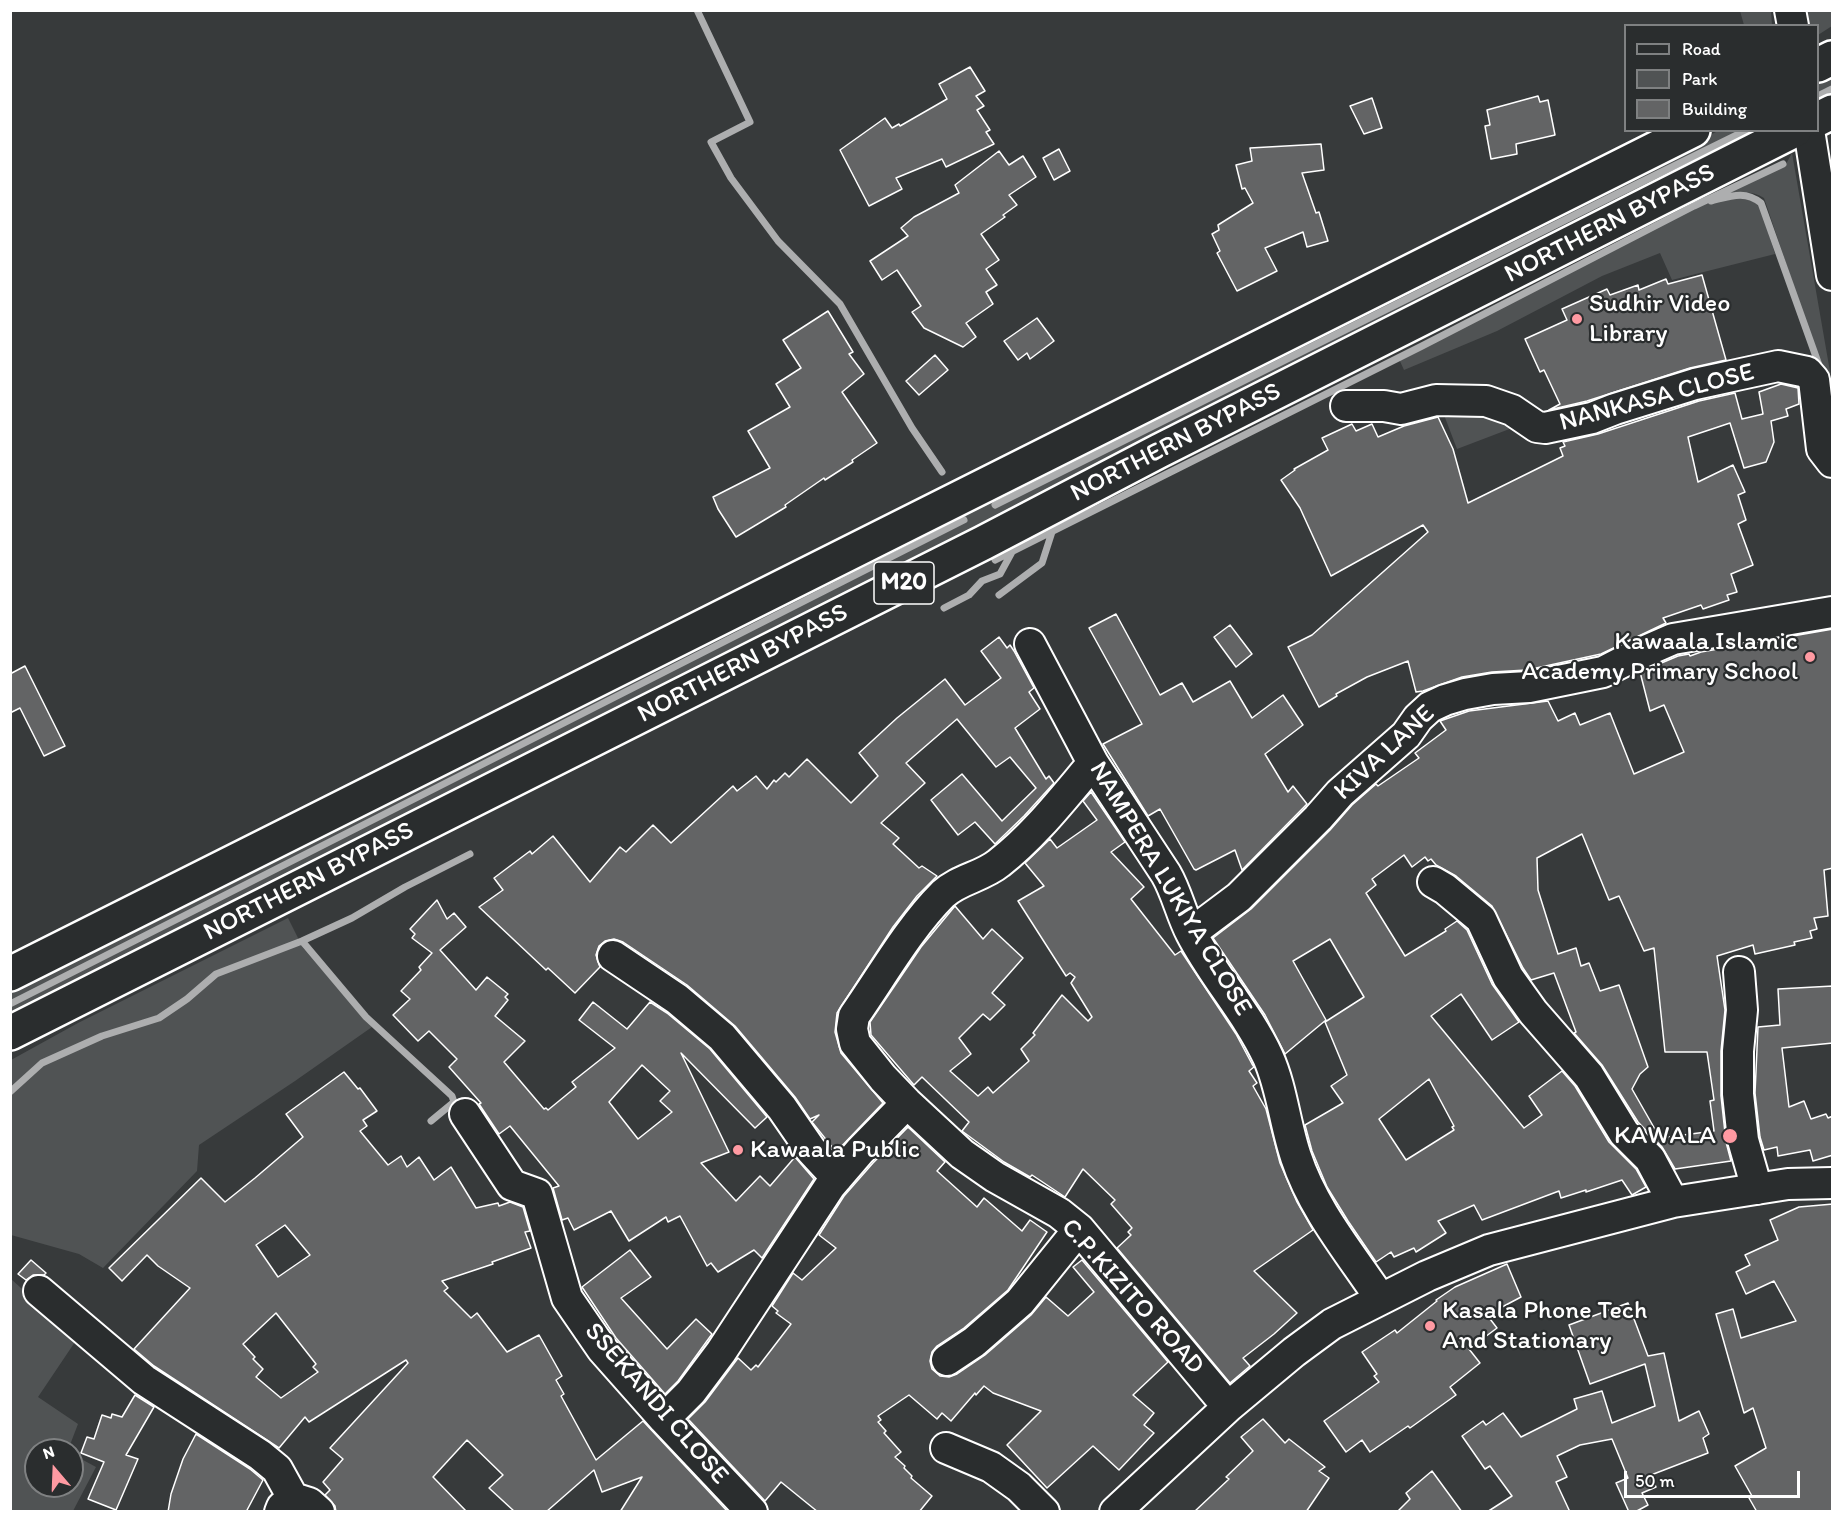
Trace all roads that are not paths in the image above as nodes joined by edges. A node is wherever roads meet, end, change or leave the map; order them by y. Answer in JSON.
{"nodes":[{"id":1,"x":1833,"y":58,"type":"edge"},
{"id":2,"x":1819,"y":65,"type":"edge"},
{"id":3,"x":1833,"y":112,"type":"edge"},
{"id":4,"x":1819,"y":119,"type":"edge"},
{"id":5,"x":1689,"y":132,"type":"edge"},
{"id":6,"x":1791,"y":132,"type":"edge"},
{"id":7,"x":1809,"y":132,"type":"edge"},
{"id":8,"x":1833,"y":275,"type":"edge"},
{"id":9,"x":1346,"y":406,"type":"dead end"},
{"id":10,"x":1833,"y":462,"type":"edge"},
{"id":11,"x":1833,"y":612,"type":"edge"},
{"id":12,"x":1030,"y":644,"type":"dead end"},
{"id":13,"x":1093,"y":764,"type":"junction"},
{"id":14,"x":1433,"y":882,"type":"dead end"},
{"id":15,"x":1191,"y":933,"type":"junction"},
{"id":16,"x":614,"y":956,"type":"dead end"},
{"id":17,"x":1739,"y":972,"type":"dead end"},
{"id":18,"x":10,"y":974,"type":"edge"},
{"id":19,"x":10,"y":1033,"type":"edge"},
{"id":20,"x":907,"y":1103,"type":"junction"},
{"id":21,"x":465,"y":1114,"type":"dead end"},
{"id":22,"x":837,"y":1178,"type":"junction"},
{"id":23,"x":1833,"y":1183,"type":"edge"},
{"id":24,"x":1757,"y":1189,"type":"junction"},
{"id":25,"x":1673,"y":1202,"type":"junction"},
{"id":26,"x":1080,"y":1229,"type":"junction"},
{"id":27,"x":39,"y":1291,"type":"dead end"},
{"id":28,"x":1380,"y":1298,"type":"junction"},
{"id":29,"x":947,"y":1360,"type":"dead end"},
{"id":30,"x":1228,"y":1407,"type":"junction"},
{"id":31,"x":664,"y":1419,"type":"junction"},
{"id":32,"x":946,"y":1448,"type":"dead end"},
{"id":33,"x":297,"y":1507,"type":"edge"},
{"id":34,"x":752,"y":1512,"type":"edge"},
{"id":35,"x":1044,"y":1512,"type":"edge"},
{"id":36,"x":1115,"y":1512,"type":"edge"}],
"edges":[{"from":1,"to":2,"type":"highway"},
{"from":3,"to":4,"type":"highway"},
{"from":5,"to":18,"type":"highway","name":"NORTHERN BYPASS"},
{"from":6,"to":19,"type":"highway","name":"NORTHERN BYPASS","number":"M20"},
{"from":7,"to":8,"type":"street"},
{"from":9,"to":10,"type":"street","name":"NANKASA CLOSE"},
{"from":11,"to":15,"type":"street","name":"KIVA LANE"},
{"from":12,"to":13,"type":"street","name":"NAMPERA LUKIYA CLOSE"},
{"from":13,"to":15,"type":"street","name":"NAMPERA LUKIYA CLOSE"},
{"from":13,"to":20,"type":"street","name":"C.P.KIZITO ROAD"},
{"from":14,"to":25,"type":"street"},
{"from":15,"to":28,"type":"street","name":"NAMPERA LUKIYA CLOSE"},
{"from":16,"to":22,"type":"street"},
{"from":17,"to":24,"type":"street"},
{"from":20,"to":22,"type":"street"},
{"from":20,"to":26,"type":"street","name":"C.P.KIZITO ROAD"},
{"from":21,"to":31,"type":"street","name":"SSEKANDI CLOSE"},
{"from":22,"to":31,"type":"street"},
{"from":23,"to":24,"type":"street"},
{"from":24,"to":25,"type":"street"},
{"from":25,"to":28,"type":"street"},
{"from":26,"to":29,"type":"street"},
{"from":26,"to":30,"type":"street","name":"C.P.KIZITO ROAD"},
{"from":27,"to":33,"type":"street"},
{"from":28,"to":30,"type":"street"},
{"from":30,"to":36,"type":"street"},
{"from":31,"to":34,"type":"street","name":"SSEKANDI CLOSE"},
{"from":32,"to":35,"type":"street"}]}
